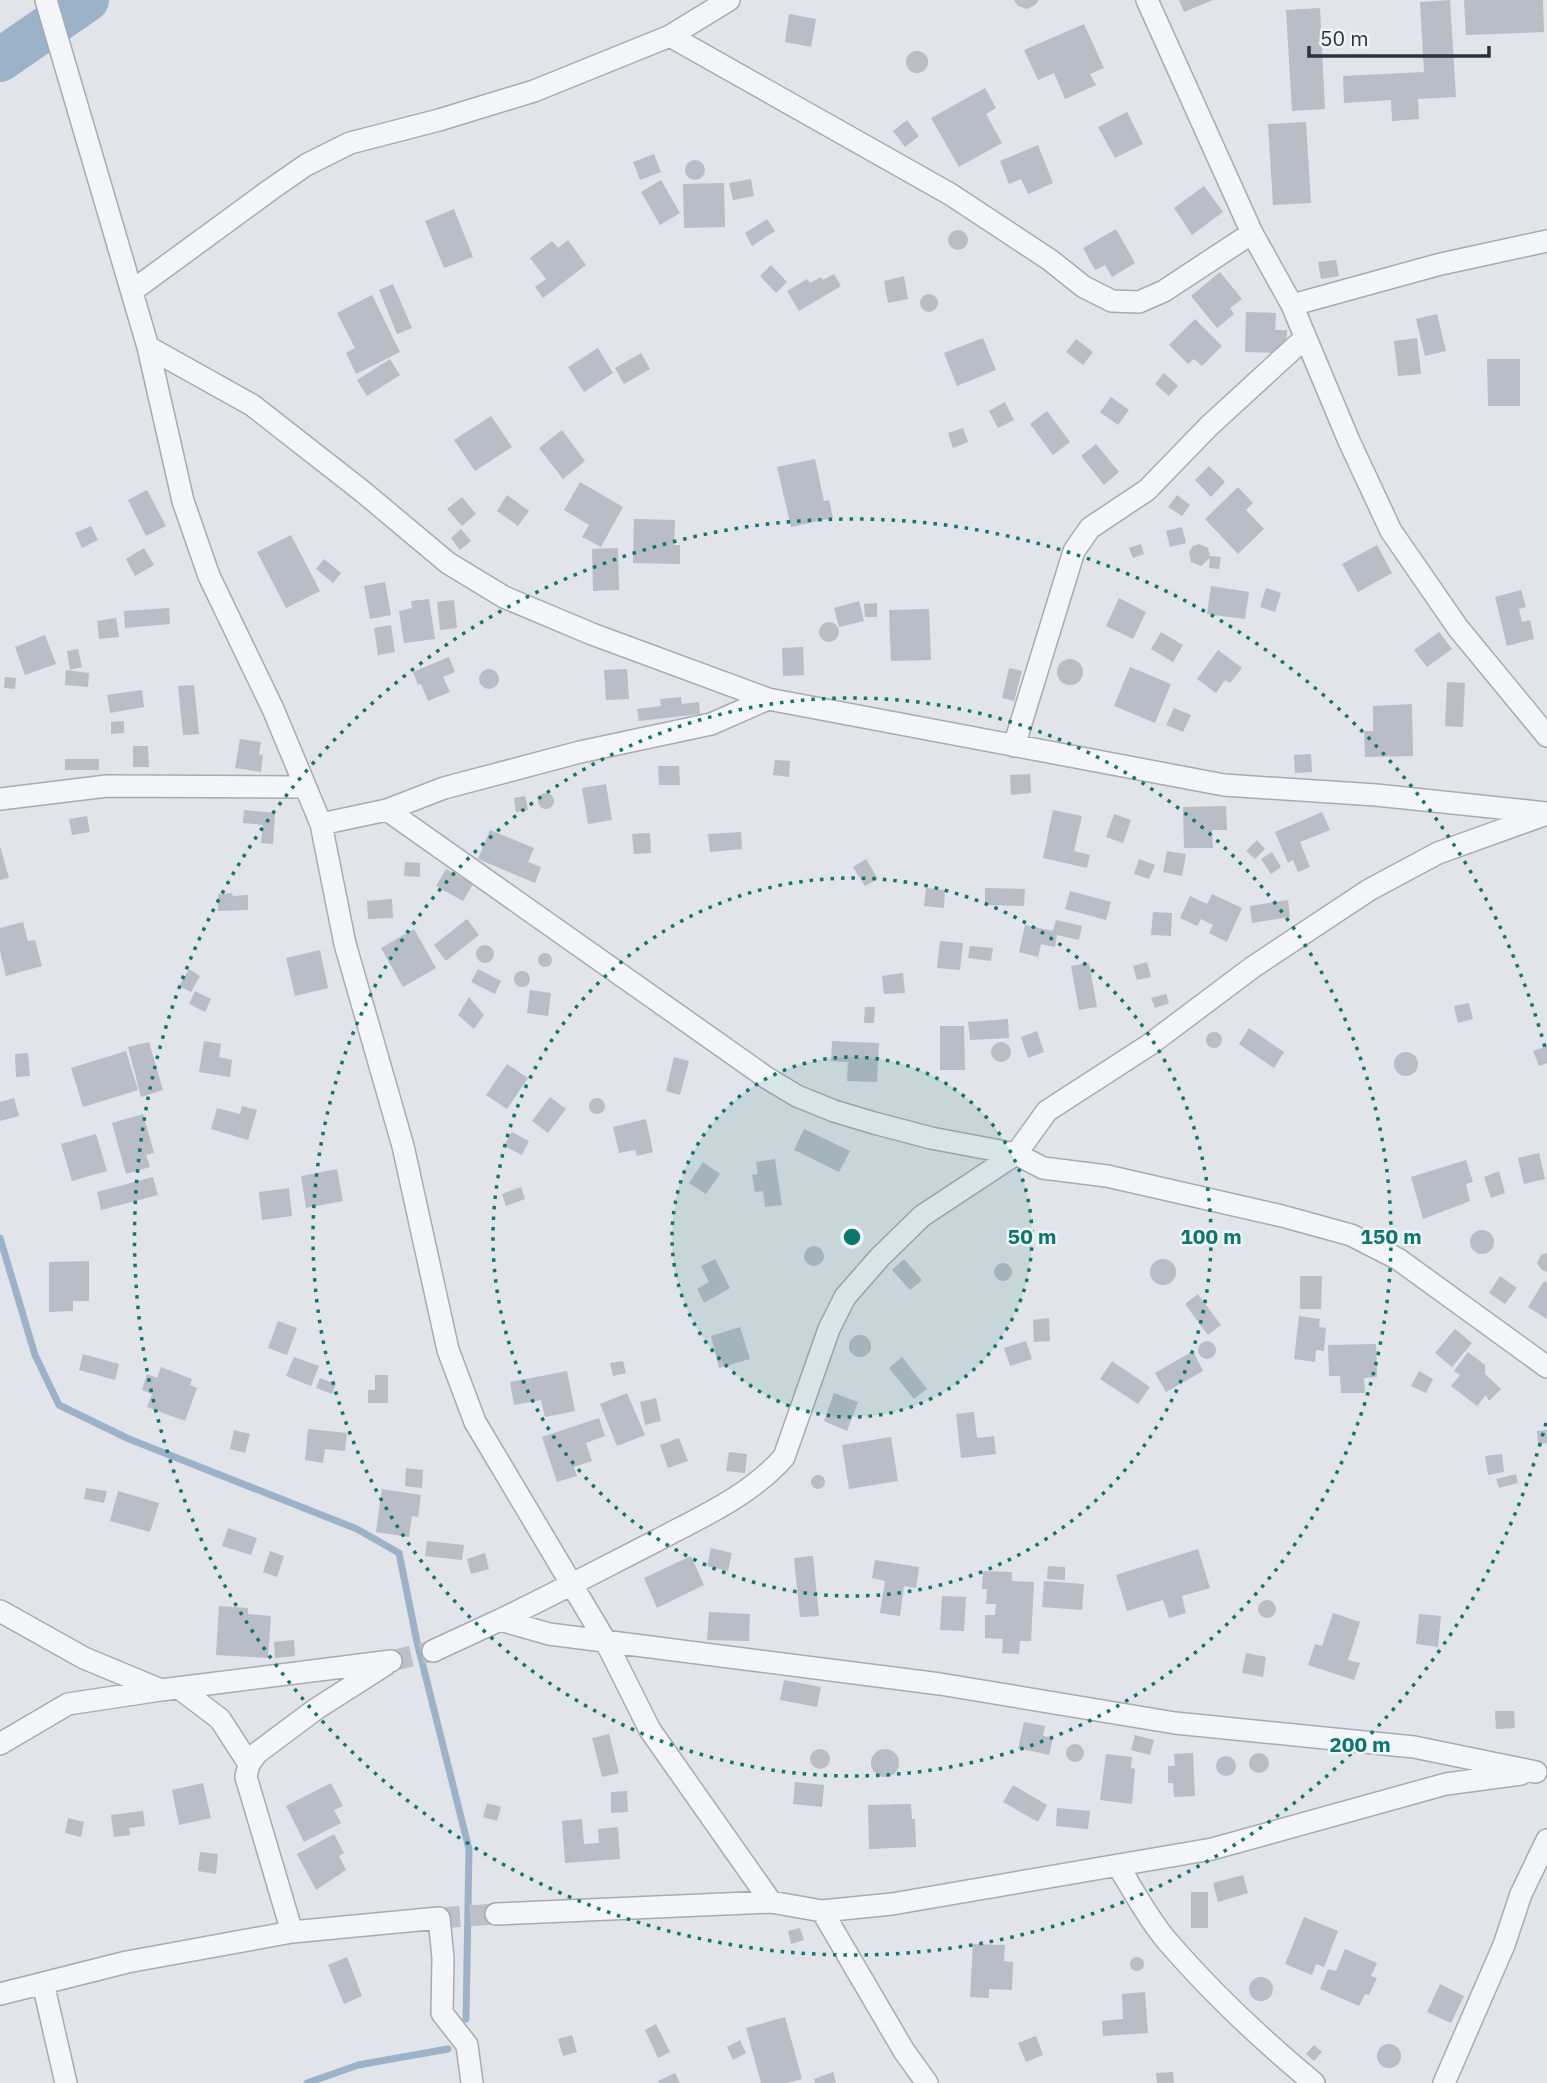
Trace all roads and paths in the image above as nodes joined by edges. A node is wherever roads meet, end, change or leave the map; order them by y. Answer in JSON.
{"nodes":[{"id":1,"x":46,"y":0,"type":"edge"},
{"id":2,"x":729,"y":0,"type":"edge"},
{"id":3,"x":1147,"y":0,"type":"edge"},
{"id":4,"x":670,"y":36,"type":"junction"},
{"id":5,"x":1252,"y":233,"type":"junction"},
{"id":6,"x":1547,"y":242,"type":"edge"},
{"id":7,"x":132,"y":291,"type":"junction"},
{"id":8,"x":1292,"y":305,"type":"junction"},
{"id":9,"x":1305,"y":338,"type":"junction"},
{"id":10,"x":148,"y":347,"type":"junction"},
{"id":11,"x":768,"y":699,"type":"junction"},
{"id":12,"x":1547,"y":736,"type":"edge"},
{"id":13,"x":1014,"y":746,"type":"junction"},
{"id":14,"x":304,"y":787,"type":"junction"},
{"id":15,"x":0,"y":799,"type":"edge"},
{"id":16,"x":387,"y":810,"type":"junction"},
{"id":17,"x":1547,"y":813,"type":"edge"},
{"id":18,"x":321,"y":824,"type":"junction"},
{"id":19,"x":1016,"y":1154,"type":"junction"},
{"id":20,"x":1547,"y":1367,"type":"edge"},
{"id":21,"x":573,"y":1584,"type":"junction"},
{"id":22,"x":0,"y":1611,"type":"edge"},
{"id":23,"x":500,"y":1620,"type":"junction"},
{"id":24,"x":606,"y":1642,"type":"junction"},
{"id":25,"x":433,"y":1651,"type":"tunnel mouth"},
{"id":26,"x":170,"y":1689,"type":"junction"},
{"id":27,"x":0,"y":1744,"type":"edge"},
{"id":28,"x":249,"y":1763,"type":"junction"},
{"id":29,"x":1542,"y":1773,"type":"edge"},
{"id":30,"x":1547,"y":1840,"type":"edge"},
{"id":31,"x":1118,"y":1866,"type":"junction"},
{"id":32,"x":771,"y":1902,"type":"junction"},
{"id":33,"x":822,"y":1911,"type":"junction"},
{"id":34,"x":496,"y":1914,"type":"tunnel mouth"},
{"id":35,"x":292,"y":1932,"type":"junction"},
{"id":36,"x":43,"y":1983,"type":"junction"},
{"id":37,"x":0,"y":1994,"type":"edge"},
{"id":38,"x":66,"y":2083,"type":"edge"},
{"id":39,"x":472,"y":2083,"type":"edge"},
{"id":40,"x":927,"y":2083,"type":"edge"},
{"id":41,"x":1314,"y":2083,"type":"edge"},
{"id":42,"x":1444,"y":2083,"type":"edge"}],
"edges":[{"from":1,"to":7,"type":"street"},
{"from":2,"to":4,"type":"street"},
{"from":3,"to":5,"type":"street"},
{"from":4,"to":5,"type":"street"},
{"from":4,"to":7,"type":"street"},
{"from":5,"to":8,"type":"street"},
{"from":6,"to":8,"type":"street"},
{"from":7,"to":10,"type":"street"},
{"from":8,"to":9,"type":"street"},
{"from":9,"to":12,"type":"street"},
{"from":9,"to":13,"type":"street"},
{"from":10,"to":11,"type":"street"},
{"from":10,"to":14,"type":"street"},
{"from":11,"to":13,"type":"street"},
{"from":11,"to":16,"type":"street"},
{"from":13,"to":17,"type":"street"},
{"from":14,"to":15,"type":"street"},
{"from":14,"to":18,"type":"street"},
{"from":16,"to":18,"type":"street"},
{"from":16,"to":19,"type":"street"},
{"from":17,"to":19,"type":"street"},
{"from":18,"to":21,"type":"street"},
{"from":19,"to":20,"type":"street"},
{"from":19,"to":21,"type":"street"},
{"from":21,"to":23,"type":"street"},
{"from":21,"to":24,"type":"street"},
{"from":22,"to":26,"type":"street"},
{"from":23,"to":24,"type":"street"},
{"from":23,"to":25,"type":"street"},
{"from":24,"to":29,"type":"street"},
{"from":24,"to":32,"type":"street"},
{"from":26,"to":27,"type":"street"},
{"from":26,"to":28,"type":"street"},
{"from":26,"to":28,"type":"street"},
{"from":28,"to":35,"type":"street"},
{"from":29,"to":31,"type":"street"},
{"from":30,"to":42,"type":"street"},
{"from":31,"to":33,"type":"street"},
{"from":31,"to":41,"type":"street"},
{"from":32,"to":33,"type":"street"},
{"from":32,"to":34,"type":"street"},
{"from":33,"to":40,"type":"street"},
{"from":35,"to":36,"type":"street"},
{"from":35,"to":39,"type":"street"},
{"from":36,"to":37,"type":"street"},
{"from":36,"to":38,"type":"street"}]}
